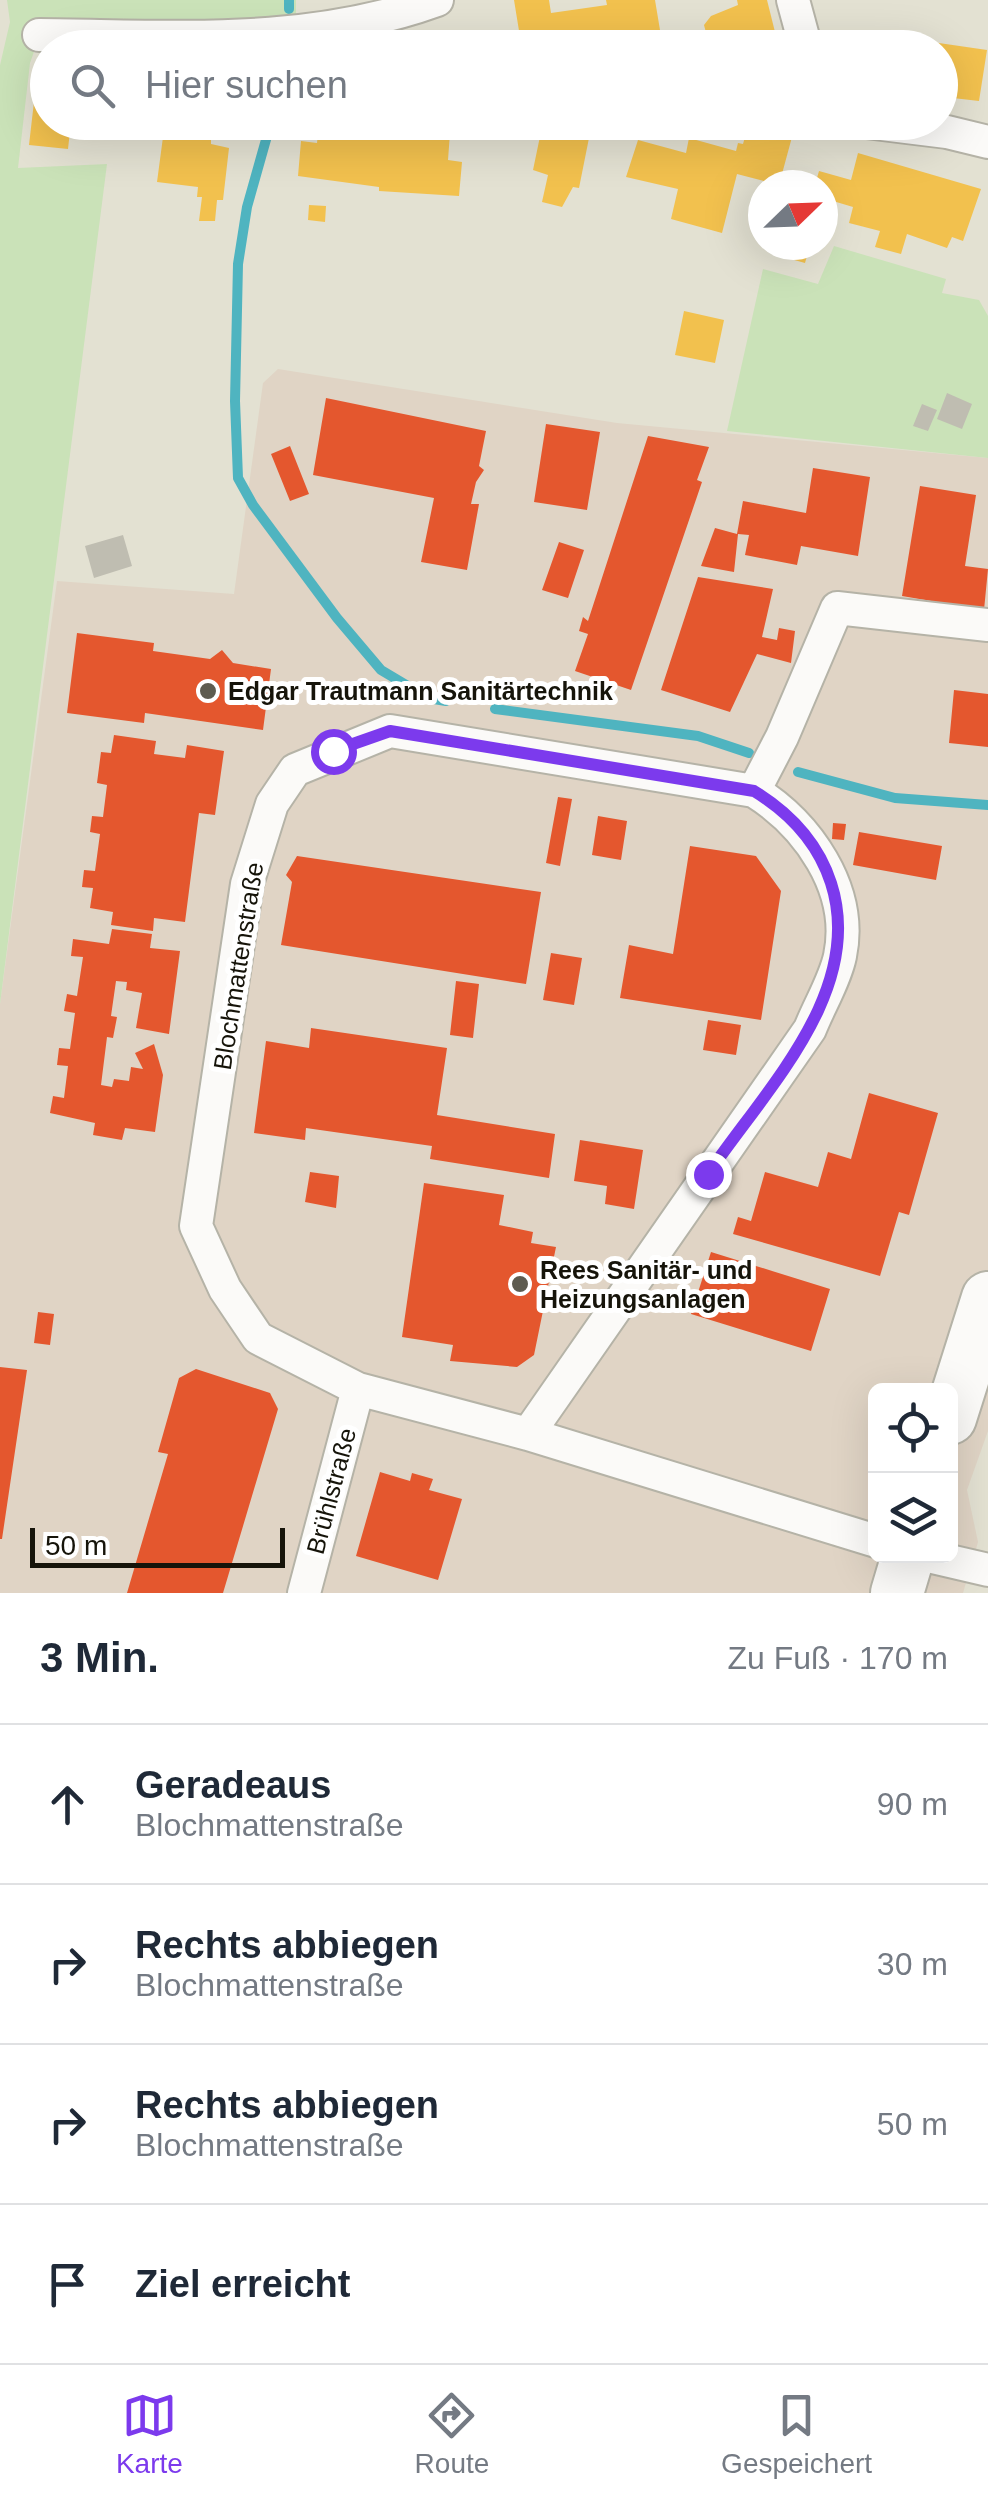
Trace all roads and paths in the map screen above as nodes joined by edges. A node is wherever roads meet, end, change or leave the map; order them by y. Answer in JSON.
{"nodes":[{"id":1,"x":437,"y":0,"type":"edge"},
{"id":2,"x":793,"y":0,"type":"edge"},
{"id":3,"x":317,"y":30,"type":"edge"},
{"id":4,"x":801,"y":30,"type":"edge"},
{"id":5,"x":958,"y":135,"type":"edge"},
{"id":6,"x":988,"y":142,"type":"edge"},
{"id":7,"x":988,"y":624,"type":"edge"},
{"id":8,"x":754,"y":791,"type":"junction"},
{"id":9,"x":988,"y":1298,"type":"edge"},
{"id":10,"x":358,"y":1389,"type":"junction"},
{"id":11,"x":958,"y":1393,"type":"edge"},
{"id":12,"x":528,"y":1434,"type":"junction"},
{"id":13,"x":868,"y":1539,"type":"edge"},
{"id":14,"x":906,"y":1563,"type":"edge"},
{"id":15,"x":958,"y":1563,"type":"edge"},
{"id":16,"x":988,"y":1570,"type":"edge"},
{"id":17,"x":304,"y":1593,"type":"edge"},
{"id":18,"x":896,"y":1593,"type":"edge"}],
"edges":[{"from":1,"to":3,"type":"street"},
{"from":2,"to":4,"type":"street"},
{"from":5,"to":6,"type":"street"},
{"from":7,"to":8,"type":"street"},
{"from":8,"to":10,"type":"street","name":"Blochmattenstraße"},
{"from":8,"to":12,"type":"street","name":"Blochmattenstraße"},
{"from":9,"to":11,"type":"main road"},
{"from":10,"to":12,"type":"street","name":"Blochmattenstraße"},
{"from":10,"to":17,"type":"street","name":"Brühlstraße"},
{"from":12,"to":13,"type":"street","name":"Blochmattenstraße"},
{"from":14,"to":18,"type":"main road"},
{"from":15,"to":16,"type":"street"}]}
